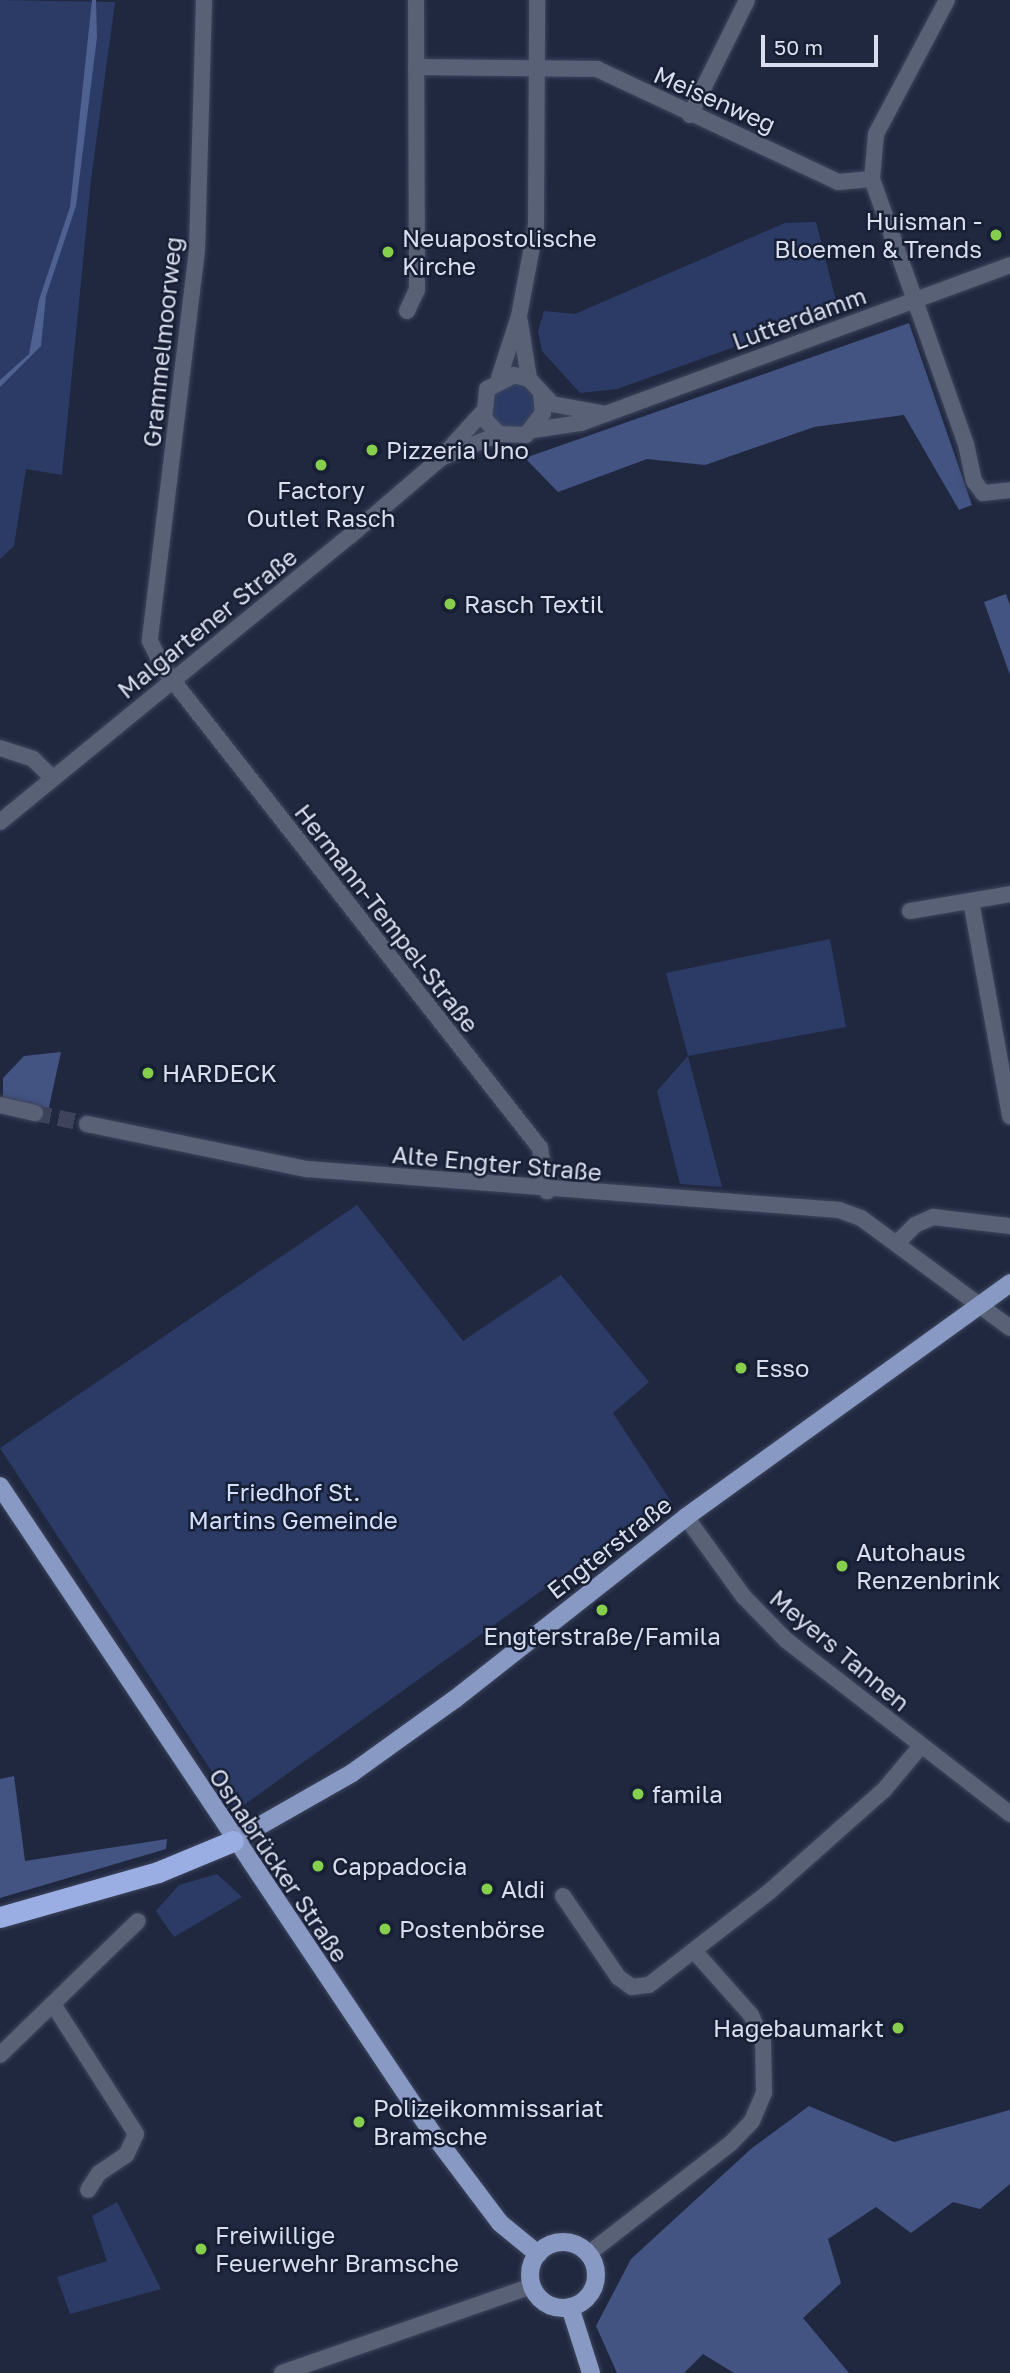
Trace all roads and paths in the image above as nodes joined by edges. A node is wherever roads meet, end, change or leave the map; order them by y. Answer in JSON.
{"nodes":[{"id":1,"x":204,"y":0,"type":"edge"},
{"id":2,"x":416,"y":0,"type":"edge"},
{"id":3,"x":537,"y":0,"type":"edge"},
{"id":4,"x":747,"y":0,"type":"edge"},
{"id":5,"x":947,"y":0,"type":"edge"},
{"id":6,"x":416,"y":67,"type":"junction"},
{"id":7,"x":537,"y":67,"type":"junction"},
{"id":8,"x":690,"y":115,"type":"junction"},
{"id":9,"x":872,"y":179,"type":"junction"},
{"id":10,"x":1010,"y":265,"type":"edge"},
{"id":11,"x":915,"y":300,"type":"junction"},
{"id":12,"x":407,"y":311,"type":"dead end"},
{"id":13,"x":519,"y":316,"type":"junction"},
{"id":14,"x":499,"y":378,"type":"junction"},
{"id":15,"x":529,"y":379,"type":"junction"},
{"id":16,"x":541,"y":394,"type":"junction"},
{"id":17,"x":482,"y":413,"type":"junction"},
{"id":18,"x":603,"y":413,"type":"junction"},
{"id":19,"x":533,"y":430,"type":"junction"},
{"id":20,"x":499,"y":434,"type":"junction"},
{"id":21,"x":441,"y":458,"type":"junction"},
{"id":22,"x":1010,"y":490,"type":"edge"},
{"id":23,"x":173,"y":681,"type":"junction"},
{"id":24,"x":0,"y":748,"type":"edge"},
{"id":25,"x":53,"y":778,"type":"junction"},
{"id":26,"x":0,"y":822,"type":"edge"},
{"id":27,"x":1010,"y":894,"type":"edge"},
{"id":28,"x":971,"y":901,"type":"junction"},
{"id":29,"x":910,"y":911,"type":"dead end"},
{"id":30,"x":0,"y":1105,"type":"edge"},
{"id":31,"x":35,"y":1113,"type":"tunnel mouth"},
{"id":32,"x":1010,"y":1116,"type":"edge"},
{"id":33,"x":87,"y":1124,"type":"tunnel mouth"},
{"id":34,"x":547,"y":1191,"type":"junction"},
{"id":35,"x":1010,"y":1226,"type":"edge"},
{"id":36,"x":897,"y":1243,"type":"junction"},
{"id":37,"x":1010,"y":1283,"type":"edge"},
{"id":38,"x":979,"y":1305,"type":"junction"},
{"id":39,"x":1010,"y":1328,"type":"edge"},
{"id":40,"x":0,"y":1486,"type":"edge"},
{"id":41,"x":686,"y":1517,"type":"junction"},
{"id":42,"x":920,"y":1746,"type":"junction"},
{"id":43,"x":1010,"y":1814,"type":"edge"},
{"id":44,"x":233,"y":1841,"type":"junction"},
{"id":45,"x":563,"y":1896,"type":"dead end"},
{"id":46,"x":0,"y":1917,"type":"edge"},
{"id":47,"x":138,"y":1921,"type":"dead end"},
{"id":48,"x":696,"y":1953,"type":"junction"},
{"id":49,"x":53,"y":2004,"type":"junction"},
{"id":50,"x":0,"y":2054,"type":"edge"},
{"id":51,"x":88,"y":2190,"type":"dead end"},
{"id":52,"x":538,"y":2254,"type":"junction"},
{"id":53,"x":588,"y":2254,"type":"junction"},
{"id":54,"x":532,"y":2286,"type":"junction"},
{"id":55,"x":570,"y":2307,"type":"junction"},
{"id":56,"x":282,"y":2373,"type":"edge"},
{"id":57,"x":592,"y":2373,"type":"edge"}],
"edges":[{"from":1,"to":23,"type":"street","name":"Grammelmoorweg"},
{"from":2,"to":6,"type":"street"},
{"from":3,"to":7,"type":"street"},
{"from":4,"to":8,"type":"street"},
{"from":5,"to":9,"type":"street"},
{"from":6,"to":7,"type":"street","name":"Meisenweg"},
{"from":6,"to":12,"type":"street"},
{"from":7,"to":8,"type":"street","name":"Meisenweg"},
{"from":7,"to":13,"type":"street"},
{"from":8,"to":9,"type":"street","name":"Meisenweg"},
{"from":9,"to":11,"type":"street"},
{"from":10,"to":11,"type":"street","name":"Lutterdamm"},
{"from":11,"to":18,"type":"street","name":"Lutterdamm"},
{"from":11,"to":22,"type":"street"},
{"from":13,"to":14,"type":"street"},
{"from":13,"to":15,"type":"street"},
{"from":14,"to":15,"type":"street"},
{"from":14,"to":17,"type":"street"},
{"from":15,"to":16,"type":"street"},
{"from":16,"to":18,"type":"street","name":"Lutterdamm"},
{"from":16,"to":19,"type":"street"},
{"from":17,"to":20,"type":"street"},
{"from":17,"to":21,"type":"street","name":"Malgartener Straße"},
{"from":18,"to":19,"type":"street","name":"Lutterdamm"},
{"from":19,"to":20,"type":"street"},
{"from":20,"to":21,"type":"street","name":"Malgartener Straße"},
{"from":21,"to":23,"type":"street","name":"Malgartener Straße"},
{"from":23,"to":25,"type":"street","name":"Malgartener Straße"},
{"from":23,"to":34,"type":"street","name":"Hermann-Tempel-Straße"},
{"from":24,"to":25,"type":"street"},
{"from":25,"to":26,"type":"street","name":"Malgartener Straße"},
{"from":27,"to":28,"type":"street"},
{"from":28,"to":29,"type":"street"},
{"from":28,"to":32,"type":"street"},
{"from":30,"to":31,"type":"street"},
{"from":33,"to":34,"type":"street","name":"Alte Engter Straße"},
{"from":34,"to":36,"type":"street","name":"Alte Engter Straße"},
{"from":35,"to":36,"type":"street"},
{"from":36,"to":38,"type":"street","name":"Alte Engter Straße"},
{"from":37,"to":38,"type":"main road","name":"Engterstraße"},
{"from":38,"to":39,"type":"street","name":"Alte Engter Straße"},
{"from":38,"to":41,"type":"main road","name":"Engterstraße"},
{"from":40,"to":44,"type":"main road","name":"Osnabrücker Straße"},
{"from":41,"to":42,"type":"street","name":"Meyers Tannen"},
{"from":41,"to":44,"type":"main road","name":"Engterstraße"},
{"from":42,"to":43,"type":"street","name":"Meyers Tannen"},
{"from":42,"to":48,"type":"street"},
{"from":44,"to":46,"type":"highway"},
{"from":44,"to":52,"type":"main road","name":"Osnabrücker Straße"},
{"from":45,"to":48,"type":"street"},
{"from":47,"to":49,"type":"street"},
{"from":48,"to":53,"type":"street"},
{"from":49,"to":50,"type":"street"},
{"from":49,"to":51,"type":"street"},
{"from":52,"to":53,"type":"main road"},
{"from":52,"to":54,"type":"main road"},
{"from":53,"to":55,"type":"main road"},
{"from":54,"to":55,"type":"main road"},
{"from":54,"to":56,"type":"street"},
{"from":55,"to":57,"type":"main road"}]}
